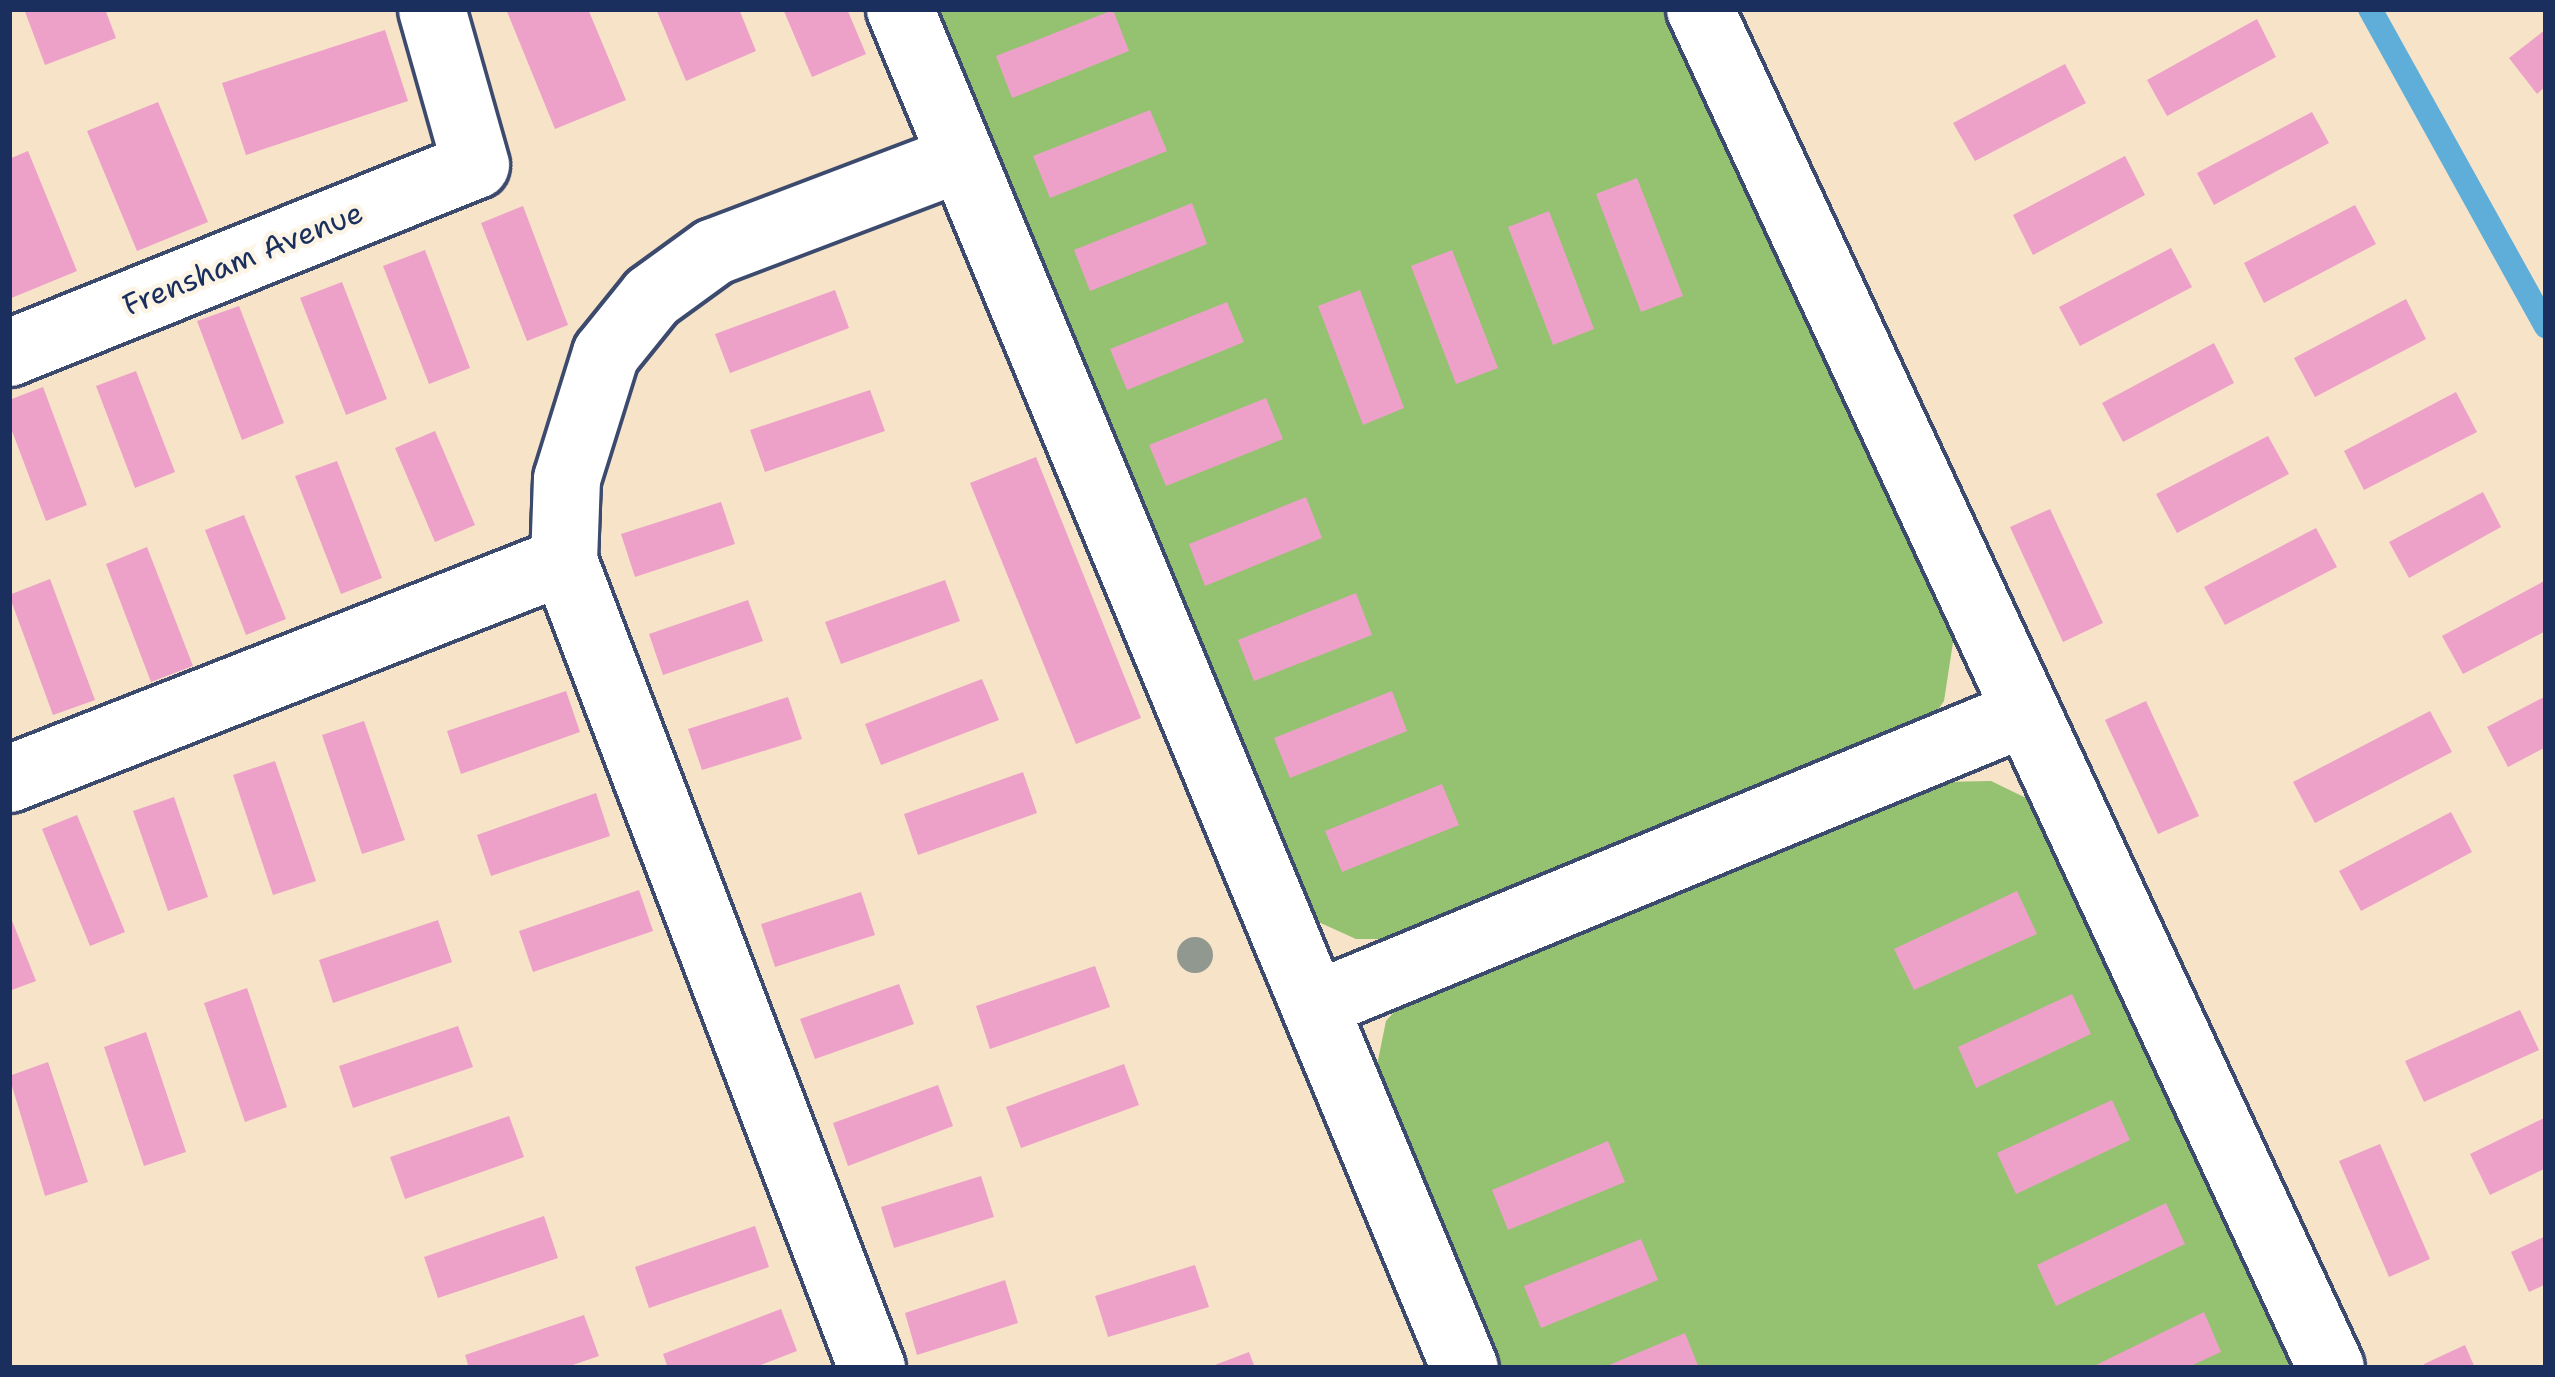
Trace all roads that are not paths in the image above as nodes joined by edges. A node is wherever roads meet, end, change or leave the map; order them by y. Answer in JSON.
{"nodes":[{"id":1,"x":433,"y":9,"type":"edge"},
{"id":2,"x":900,"y":9,"type":"edge"},
{"id":3,"x":1700,"y":9,"type":"edge"},
{"id":4,"x":961,"y":158,"type":"junction"},
{"id":5,"x":9,"y":353,"type":"edge"},
{"id":6,"x":564,"y":562,"type":"junction"},
{"id":7,"x":2020,"y":715,"type":"junction"},
{"id":8,"x":9,"y":779,"type":"edge"},
{"id":9,"x":1318,"y":1004,"type":"junction"},
{"id":10,"x":872,"y":1368,"type":"edge"},
{"id":11,"x":1465,"y":1368,"type":"edge"},
{"id":12,"x":2331,"y":1368,"type":"edge"}],
"edges":[{"from":1,"to":5,"type":"lane","name":"Frensham Avenue"},
{"from":2,"to":4,"type":"lane"},
{"from":3,"to":7,"type":"lane"},
{"from":4,"to":6,"type":"lane"},
{"from":4,"to":9,"type":"lane"},
{"from":6,"to":8,"type":"lane"},
{"from":6,"to":10,"type":"lane"},
{"from":7,"to":9,"type":"lane"},
{"from":7,"to":12,"type":"lane"},
{"from":9,"to":11,"type":"lane"}]}
